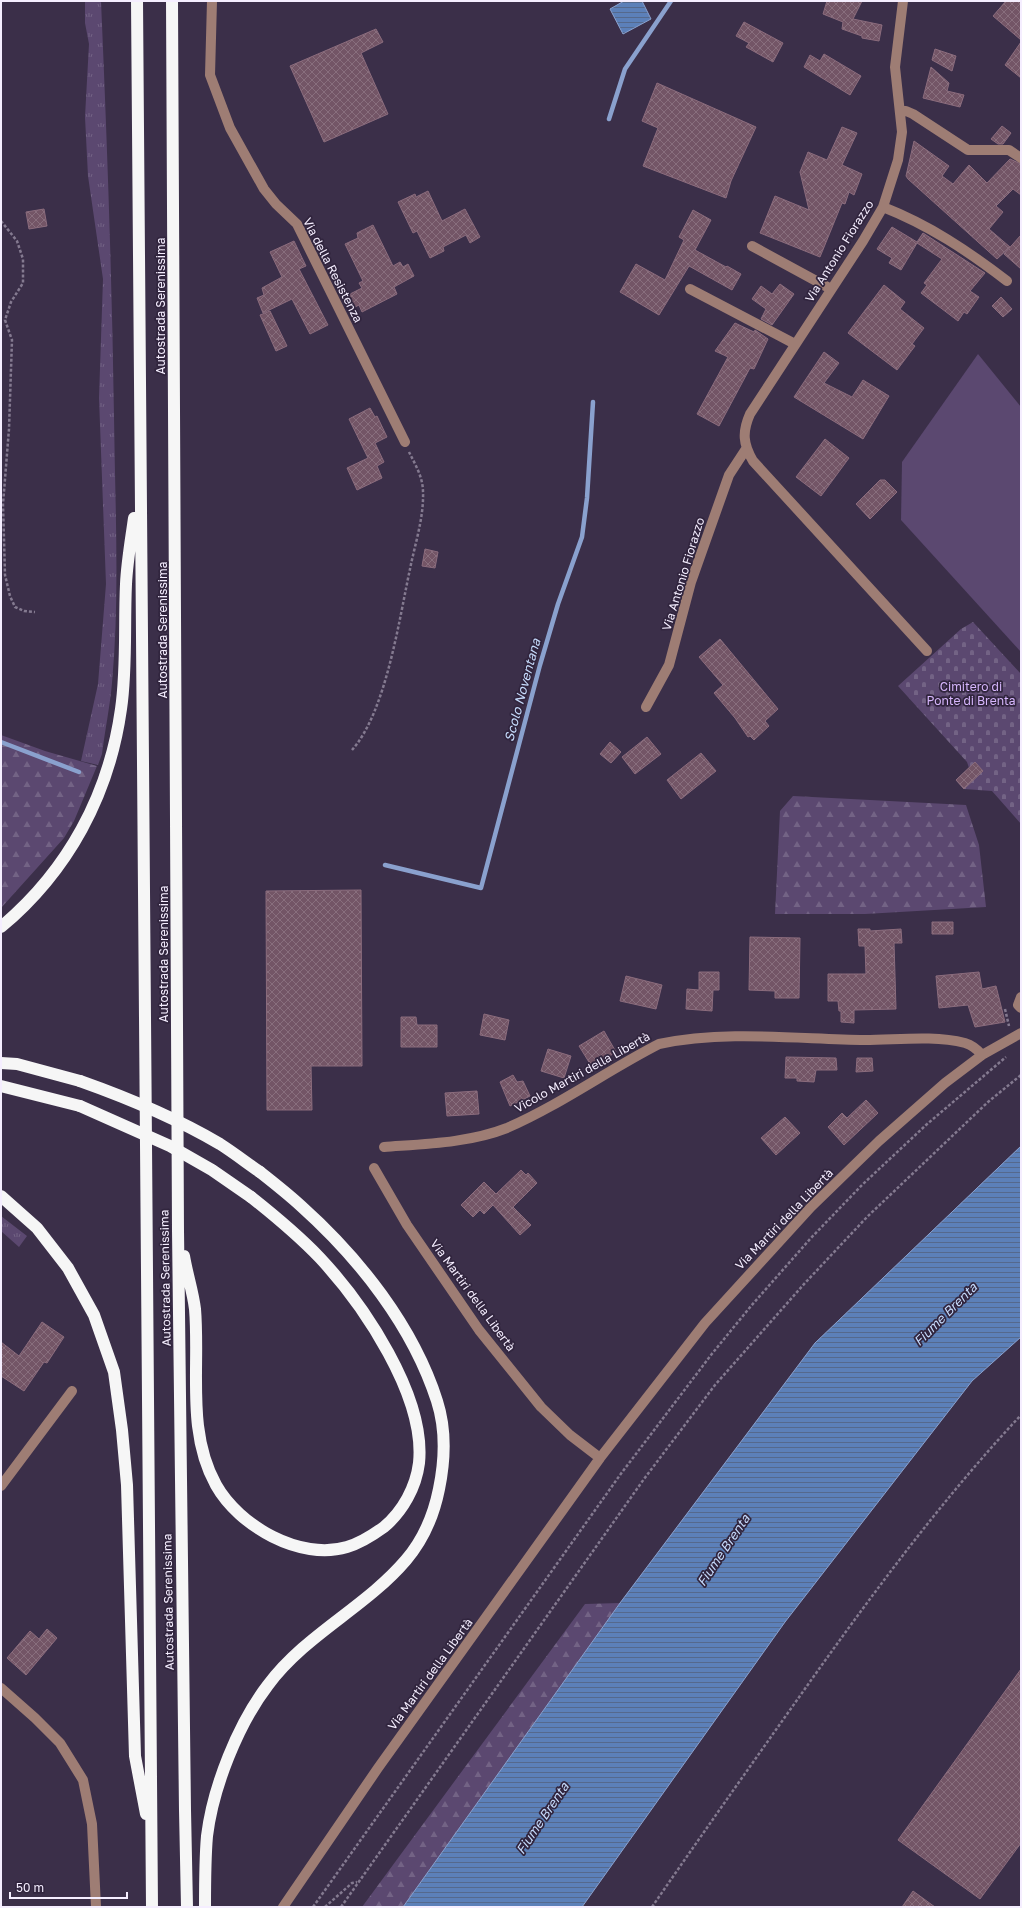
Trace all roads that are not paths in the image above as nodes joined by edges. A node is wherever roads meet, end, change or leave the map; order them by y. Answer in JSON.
{"nodes":[{"id":1,"x":137,"y":1,"type":"edge"},
{"id":2,"x":172,"y":1,"type":"edge"},
{"id":3,"x":212,"y":1,"type":"edge"},
{"id":4,"x":903,"y":1,"type":"edge"},
{"id":5,"x":900,"y":111,"type":"junction"},
{"id":6,"x":1021,"y":158,"type":"edge"},
{"id":7,"x":883,"y":207,"type":"junction"},
{"id":8,"x":752,"y":246,"type":"dead end"},
{"id":9,"x":1007,"y":281,"type":"dead end"},
{"id":10,"x":690,"y":289,"type":"dead end"},
{"id":11,"x":831,"y":289,"type":"junction"},
{"id":12,"x":795,"y":344,"type":"junction"},
{"id":13,"x":405,"y":442,"type":"road end"},
{"id":14,"x":746,"y":449,"type":"junction"},
{"id":15,"x":140,"y":475,"type":"junction"},
{"id":16,"x":927,"y":651,"type":"dead end"},
{"id":17,"x":646,"y":707,"type":"dead end"},
{"id":18,"x":1,"y":927,"type":"edge"},
{"id":19,"x":1021,"y":997,"type":"edge"},
{"id":20,"x":1021,"y":1008,"type":"edge"},
{"id":21,"x":1021,"y":1033,"type":"edge"},
{"id":22,"x":982,"y":1054,"type":"junction"},
{"id":23,"x":1,"y":1063,"type":"edge"},
{"id":24,"x":1,"y":1086,"type":"edge"},
{"id":25,"x":384,"y":1147,"type":"dead end"},
{"id":26,"x":374,"y":1168,"type":"dead end"},
{"id":27,"x":1,"y":1196,"type":"edge"},
{"id":28,"x":178,"y":1230,"type":"junction"},
{"id":29,"x":72,"y":1391,"type":"dead end"},
{"id":30,"x":600,"y":1458,"type":"junction"},
{"id":31,"x":1,"y":1486,"type":"edge"},
{"id":32,"x":1,"y":1688,"type":"edge"},
{"id":33,"x":152,"y":1843,"type":"junction"},
{"id":34,"x":96,"y":1907,"type":"edge"},
{"id":35,"x":152,"y":1907,"type":"edge"},
{"id":36,"x":187,"y":1907,"type":"edge"},
{"id":37,"x":205,"y":1907,"type":"edge"},
{"id":38,"x":283,"y":1907,"type":"edge"}],
"edges":[{"from":1,"to":15,"type":"highway","name":"Autostrada Serenissima"},
{"from":2,"to":28,"type":"highway","name":"Autostrada Serenissima"},
{"from":3,"to":13,"type":"street","name":"Via della Resistenza"},
{"from":4,"to":5,"type":"street","name":"Via Antonio Fiorazzo"},
{"from":5,"to":6,"type":"street"},
{"from":5,"to":7,"type":"street","name":"Via Antonio Fiorazzo"},
{"from":7,"to":9,"type":"street"},
{"from":7,"to":11,"type":"street","name":"Via Antonio Fiorazzo"},
{"from":8,"to":11,"type":"street"},
{"from":10,"to":12,"type":"street"},
{"from":11,"to":12,"type":"street","name":"Via Antonio Fiorazzo"},
{"from":12,"to":14,"type":"street","name":"Via Antonio Fiorazzo"},
{"from":14,"to":16,"type":"street","name":"Via Antonio Fiorazzo"},
{"from":14,"to":17,"type":"street","name":"Via Antonio Fiorazzo"},
{"from":15,"to":18,"type":"highway"},
{"from":15,"to":33,"type":"highway","name":"Autostrada Serenissima"},
{"from":19,"to":20,"type":"street"},
{"from":21,"to":22,"type":"street","name":"Via Martiri della Libertà"},
{"from":22,"to":25,"type":"street","name":"Vicolo Martiri della Libertà"},
{"from":22,"to":30,"type":"street","name":"Via Martiri della Libertà"},
{"from":23,"to":37,"type":"highway","bridge":true},
{"from":24,"to":28,"type":"highway","bridge":true},
{"from":26,"to":30,"type":"street","name":"Via Martiri della Libertà"},
{"from":27,"to":33,"type":"highway"},
{"from":28,"to":36,"type":"highway","name":"Autostrada Serenissima"},
{"from":29,"to":31,"type":"street"},
{"from":30,"to":38,"type":"street","name":"Via Martiri della Libertà"},
{"from":32,"to":34,"type":"street"},
{"from":33,"to":35,"type":"highway","name":"Autostrada Serenissima"}]}
